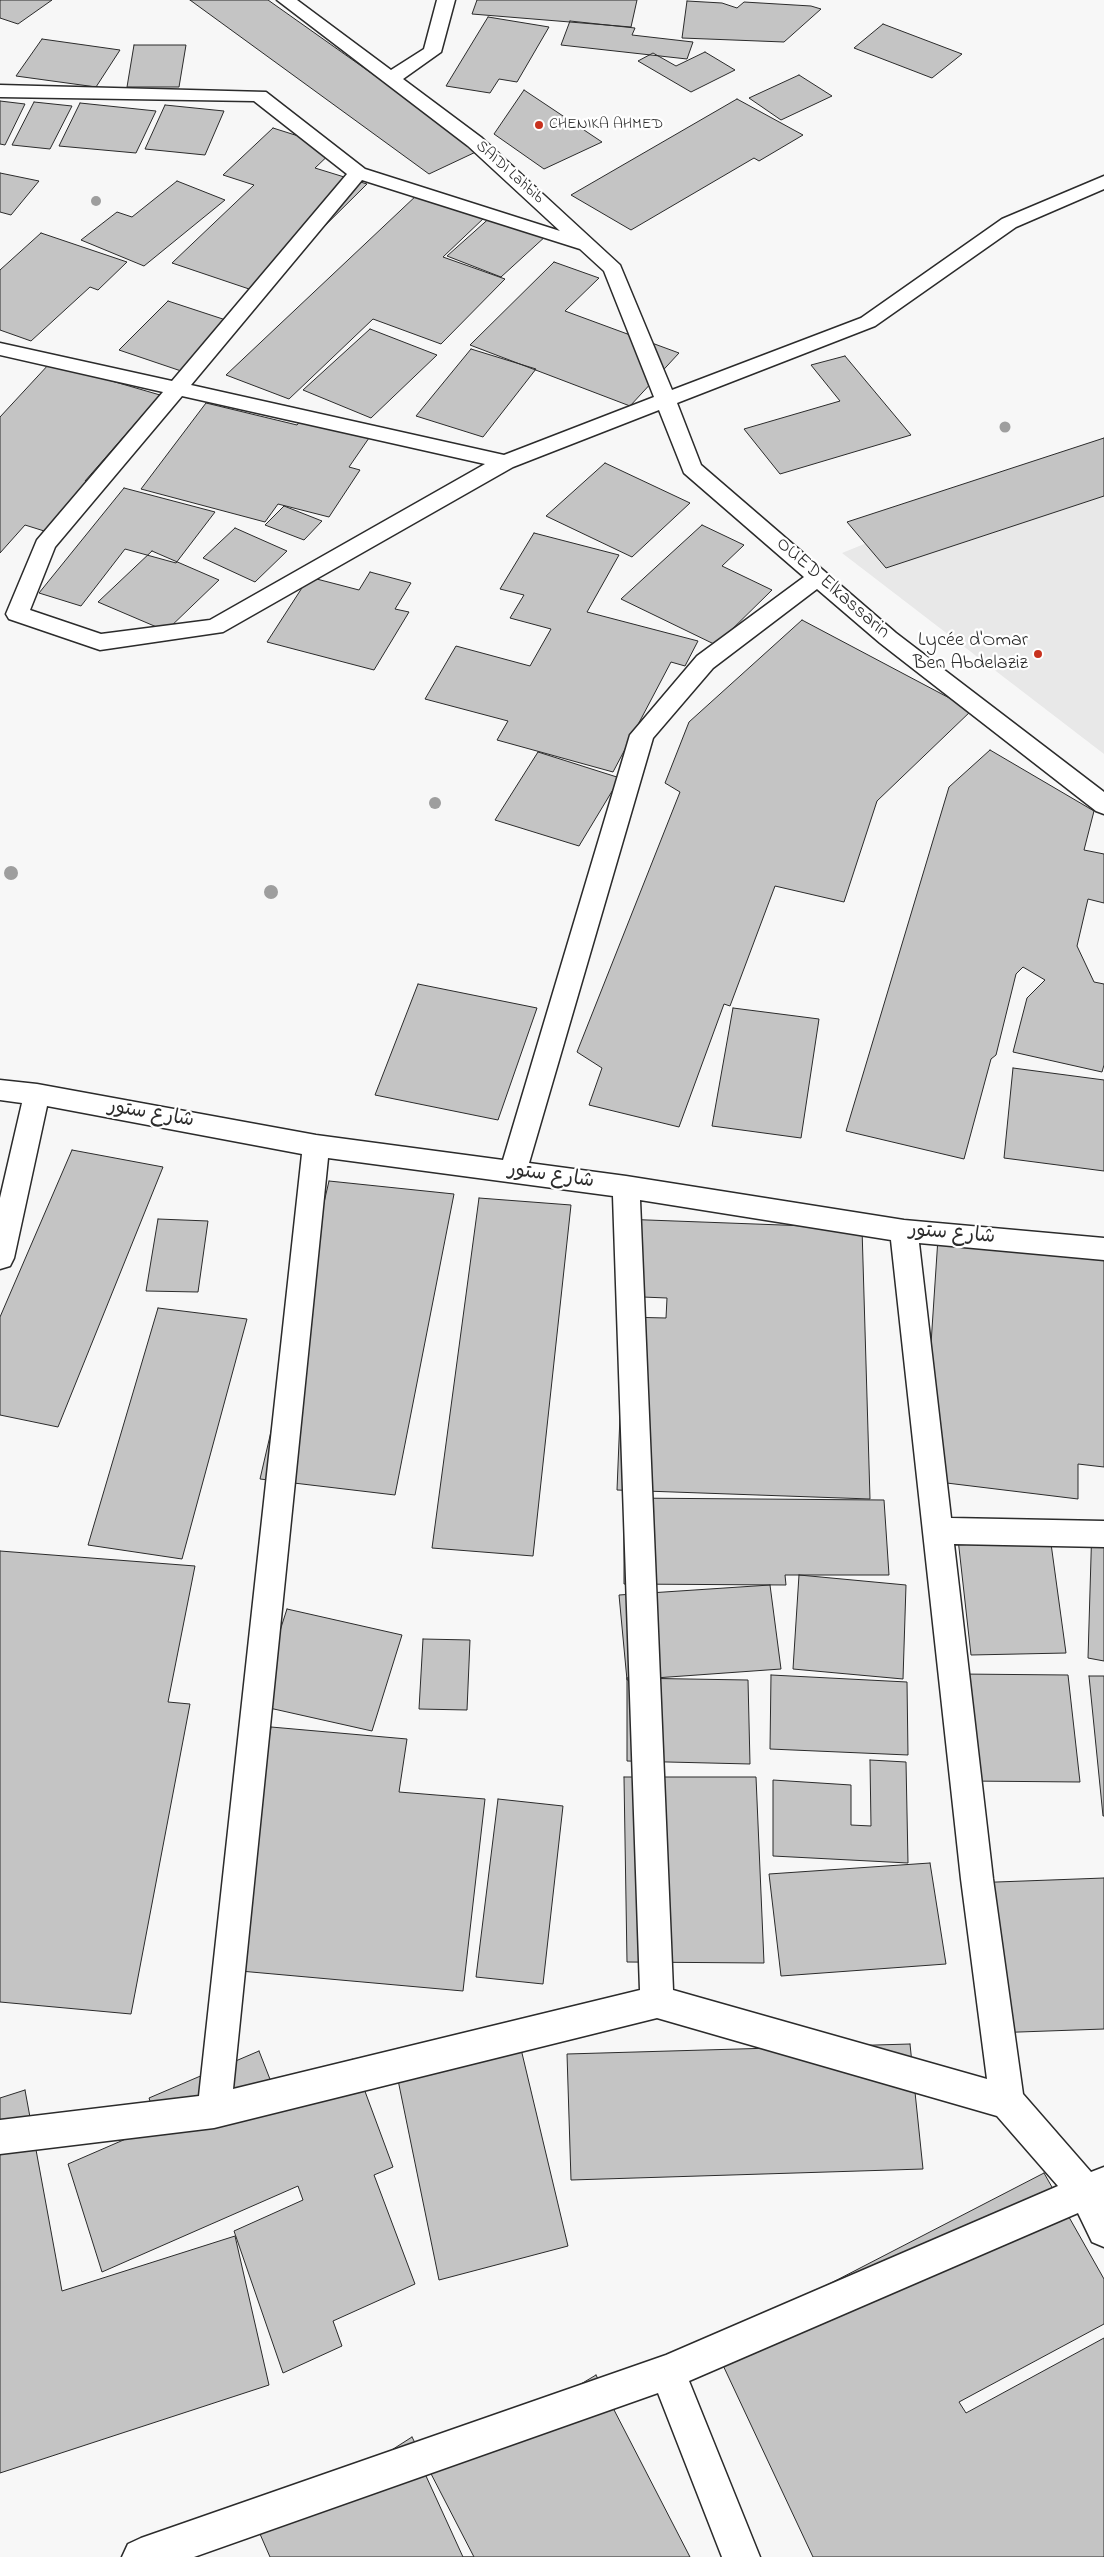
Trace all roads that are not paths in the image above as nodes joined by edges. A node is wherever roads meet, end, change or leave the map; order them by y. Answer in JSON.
{"nodes":[{"id":1,"x":286,"y":0,"type":"edge"},
{"id":2,"x":446,"y":0,"type":"edge"},
{"id":3,"x":392,"y":78,"type":"junction"},
{"id":4,"x":0,"y":91,"type":"edge"},
{"id":5,"x":358,"y":173,"type":"junction"},
{"id":6,"x":1104,"y":182,"type":"edge"},
{"id":7,"x":587,"y":245,"type":"junction"},
{"id":8,"x":0,"y":349,"type":"edge"},
{"id":9,"x":175,"y":389,"type":"junction"},
{"id":10,"x":665,"y":400,"type":"junction"},
{"id":11,"x":505,"y":462,"type":"junction"},
{"id":12,"x":818,"y":577,"type":"junction"},
{"id":13,"x":1104,"y":805,"type":"edge"},
{"id":14,"x":0,"y":1090,"type":"edge"},
{"id":15,"x":37,"y":1094,"type":"junction"},
{"id":16,"x":316,"y":1146,"type":"junction"},
{"id":17,"x":512,"y":1172,"type":"junction"},
{"id":18,"x":626,"y":1187,"type":"junction"},
{"id":19,"x":904,"y":1231,"type":"junction"},
{"id":20,"x":1104,"y":1249,"type":"edge"},
{"id":21,"x":0,"y":1258,"type":"edge"},
{"id":22,"x":938,"y":1531,"type":"junction"},
{"id":23,"x":1104,"y":1534,"type":"edge"},
{"id":24,"x":657,"y":2002,"type":"junction"},
{"id":25,"x":1007,"y":2102,"type":"junction"},
{"id":26,"x":214,"y":2110,"type":"junction"},
{"id":27,"x":0,"y":2137,"type":"edge"},
{"id":28,"x":1095,"y":2187,"type":"edge"},
{"id":29,"x":1104,"y":2230,"type":"edge"},
{"id":30,"x":668,"y":2372,"type":"junction"},
{"id":31,"x":190,"y":2548,"type":"edge"},
{"id":32,"x":141,"y":2557,"type":"edge"},
{"id":33,"x":741,"y":2557,"type":"edge"}],
"edges":[{"from":1,"to":3,"type":"street","name":"SAIDI Lahbib"},
{"from":2,"to":3,"type":"street"},
{"from":3,"to":7,"type":"street","name":"SAIDI Lahbib"},
{"from":4,"to":5,"type":"street"},
{"from":5,"to":7,"type":"street"},
{"from":5,"to":9,"type":"street"},
{"from":6,"to":10,"type":"street"},
{"from":7,"to":10,"type":"street","name":"SAIDI Lahbib"},
{"from":8,"to":9,"type":"street"},
{"from":9,"to":11,"type":"street"},
{"from":9,"to":11,"type":"street"},
{"from":10,"to":11,"type":"street"},
{"from":10,"to":12,"type":"street","name":"OUED Elkassarin"},
{"from":12,"to":13,"type":"street","name":"OUED Elkassarin"},
{"from":12,"to":17,"type":"street"},
{"from":14,"to":15,"type":"street","name":"شارع ستور"},
{"from":15,"to":16,"type":"street","name":"شارع ستور"},
{"from":15,"to":21,"type":"street"},
{"from":16,"to":17,"type":"street","name":"شارع ستور"},
{"from":16,"to":26,"type":"street"},
{"from":17,"to":18,"type":"street","name":"شارع ستور"},
{"from":18,"to":19,"type":"street","name":"شارع ستور"},
{"from":18,"to":24,"type":"street"},
{"from":19,"to":20,"type":"street","name":"شارع ستور"},
{"from":19,"to":22,"type":"street"},
{"from":22,"to":23,"type":"street"},
{"from":22,"to":25,"type":"street"},
{"from":24,"to":25,"type":"street"},
{"from":24,"to":26,"type":"street"},
{"from":25,"to":28,"type":"street"},
{"from":26,"to":27,"type":"street"},
{"from":28,"to":29,"type":"street"},
{"from":28,"to":30,"type":"street"},
{"from":30,"to":31,"type":"street"},
{"from":30,"to":33,"type":"street"},
{"from":31,"to":32,"type":"street"}]}
